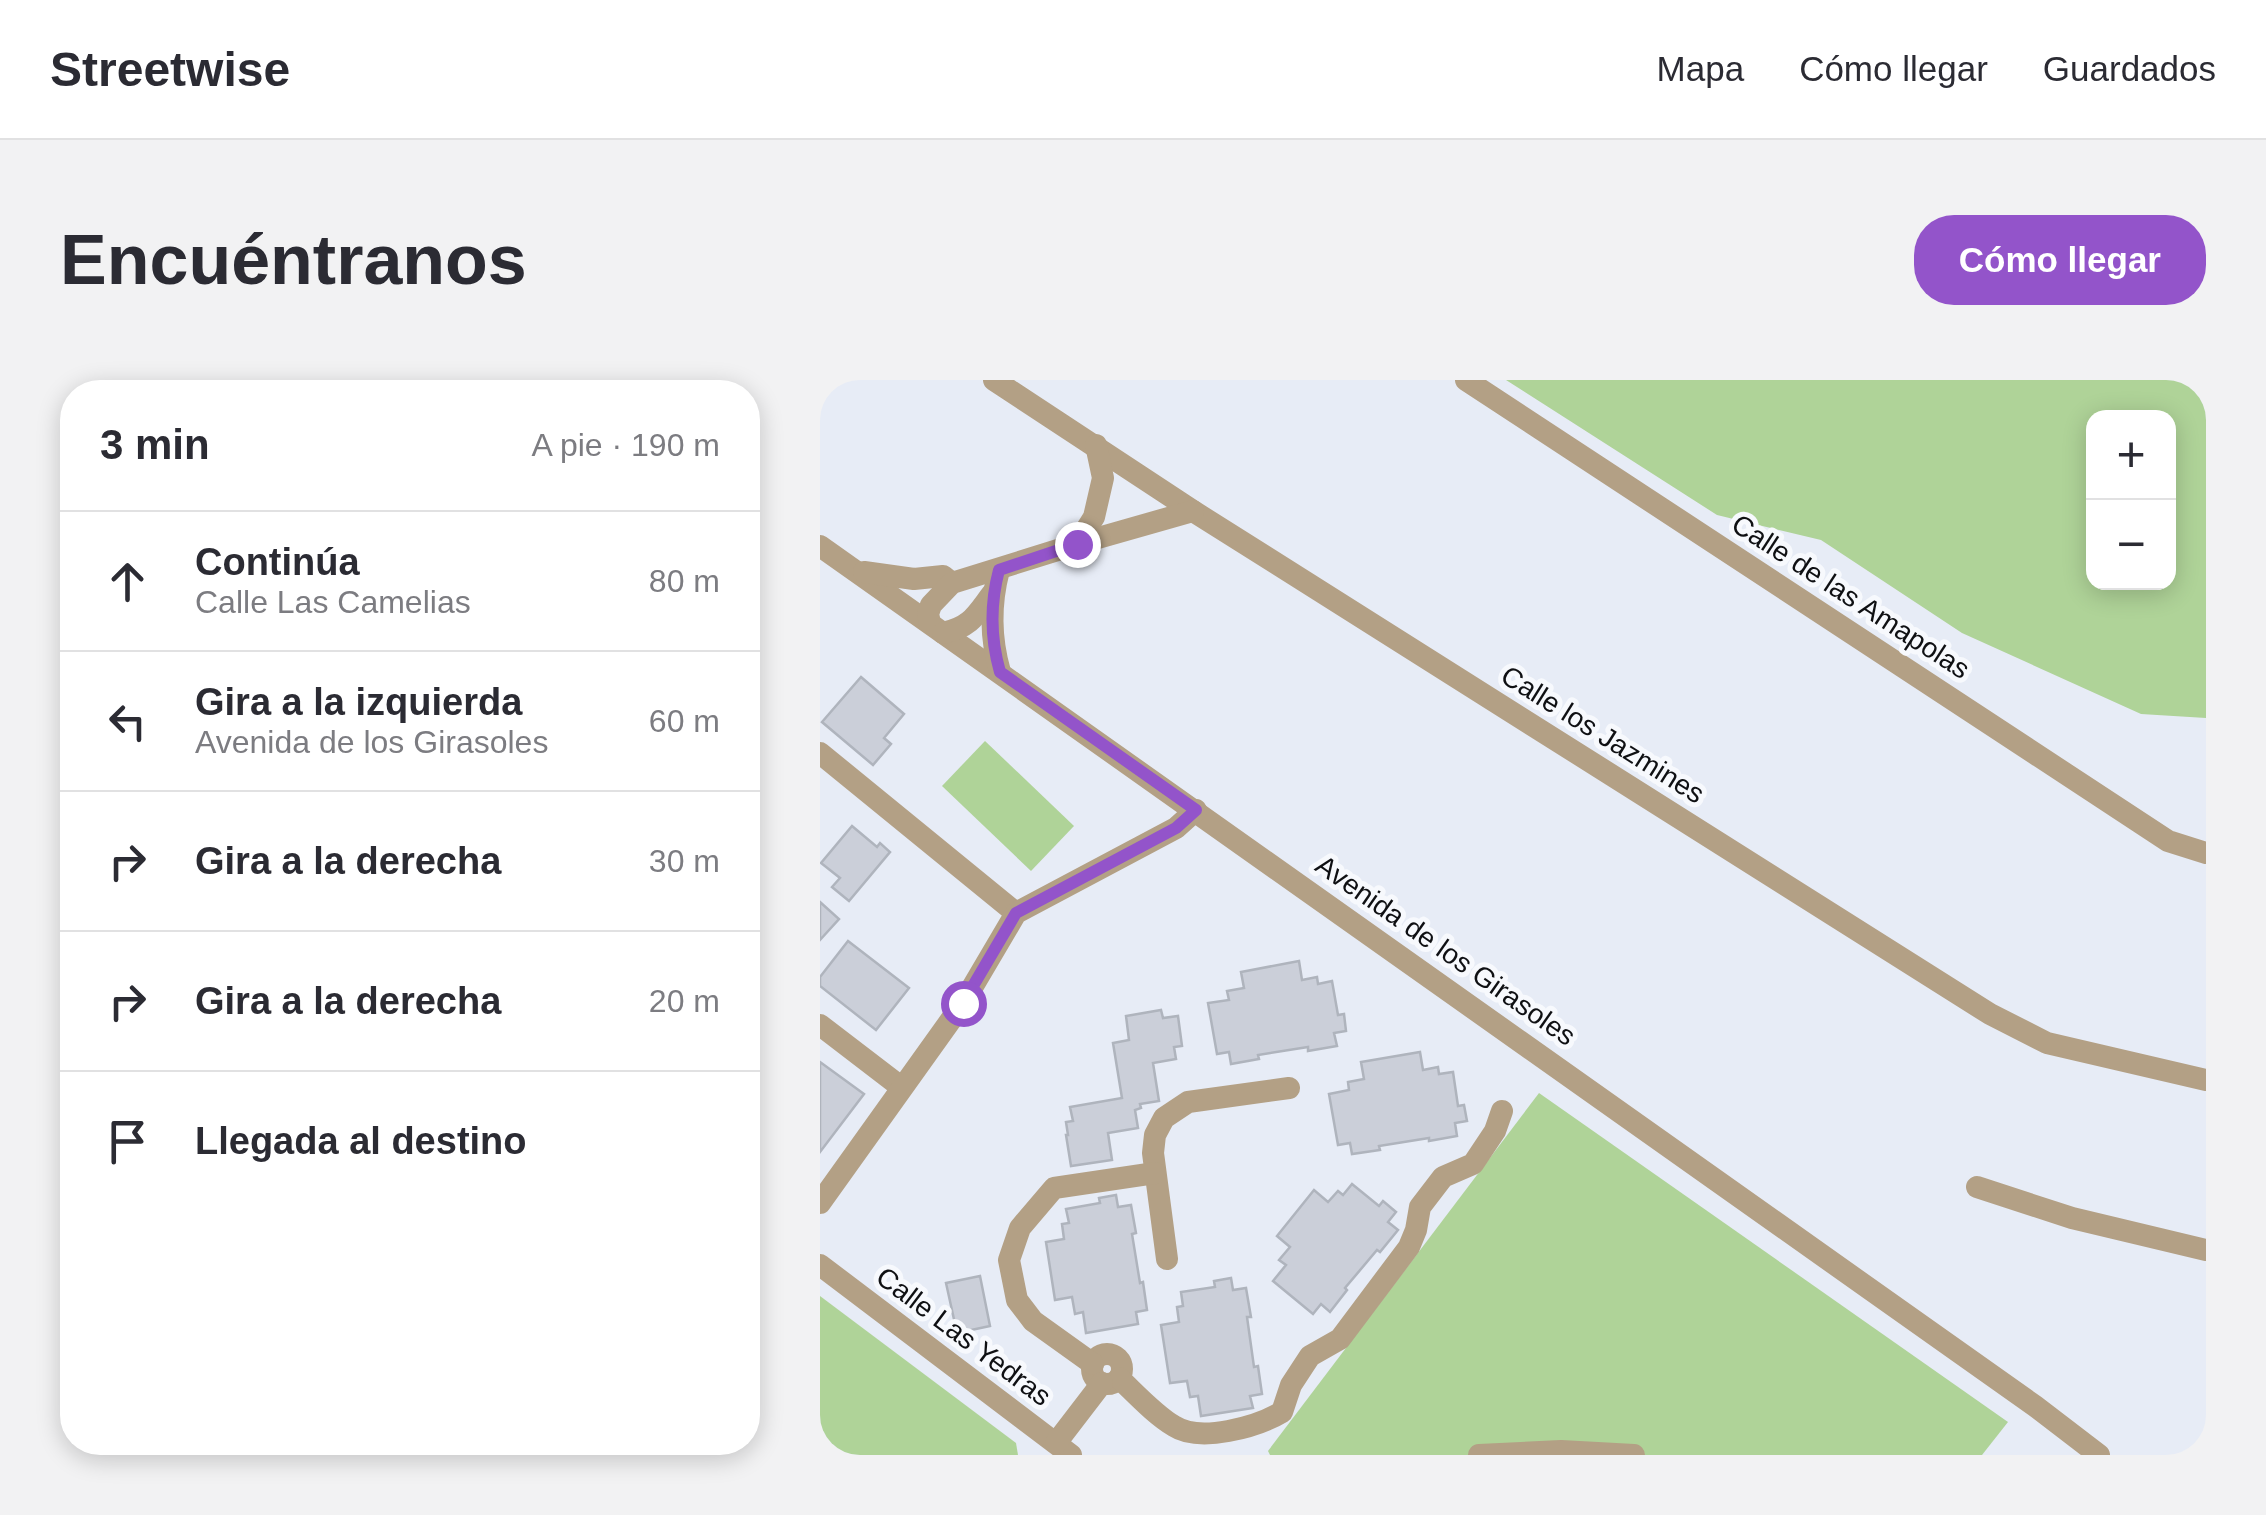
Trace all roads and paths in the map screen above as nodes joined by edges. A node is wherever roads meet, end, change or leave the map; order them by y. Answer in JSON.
{"nodes":[{"id":1,"x":994,"y":380,"type":"edge"},
{"id":2,"x":1466,"y":380,"type":"edge"},
{"id":3,"x":1096,"y":446,"type":"junction"},
{"id":4,"x":1194,"y":511,"type":"junction"},
{"id":5,"x":1077,"y":544,"type":"junction"},
{"id":6,"x":820,"y":546,"type":"edge"},
{"id":7,"x":854,"y":570,"type":"junction"},
{"id":8,"x":999,"y":570,"type":"junction"},
{"id":9,"x":952,"y":583,"type":"junction"},
{"id":10,"x":992,"y":594,"type":"junction"},
{"id":11,"x":937,"y":628,"type":"junction"},
{"id":12,"x":1000,"y":672,"type":"junction"},
{"id":13,"x":820,"y":753,"type":"edge"},
{"id":14,"x":1196,"y":810,"type":"junction"},
{"id":15,"x":2206,"y":853,"type":"edge"},
{"id":16,"x":1016,"y":913,"type":"junction"},
{"id":17,"x":820,"y":1025,"type":"edge"},
{"id":18,"x":2206,"y":1080,"type":"edge"},
{"id":19,"x":900,"y":1087,"type":"junction"},
{"id":20,"x":1289,"y":1088,"type":"dead end"},
{"id":21,"x":1502,"y":1111,"type":"dead end"},
{"id":22,"x":1155,"y":1173,"type":"junction"},
{"id":23,"x":1977,"y":1187,"type":"dead end"},
{"id":24,"x":820,"y":1203,"type":"edge"},
{"id":25,"x":2206,"y":1250,"type":"edge"},
{"id":26,"x":1167,"y":1258,"type":"dead end"},
{"id":27,"x":820,"y":1265,"type":"edge"},
{"id":28,"x":1104,"y":1375,"type":"junction"},
{"id":29,"x":2035,"y":1406,"type":"junction"},
{"id":30,"x":1064,"y":1449,"type":"edge"},
{"id":31,"x":1479,"y":1455,"type":"edge"},
{"id":32,"x":1634,"y":1455,"type":"edge"},
{"id":33,"x":2099,"y":1455,"type":"edge"},
{"id":34,"x":2119,"y":1455,"type":"edge"}],
"edges":[{"from":1,"to":3,"type":"street","name":"Calle los Jazmines"},
{"from":2,"to":15,"type":"street","name":"Calle de las Amapolas"},
{"from":3,"to":4,"type":"street","name":"Calle los Jazmines"},
{"from":3,"to":5,"type":"street"},
{"from":4,"to":5,"type":"street"},
{"from":4,"to":18,"type":"street","name":"Calle los Jazmines"},
{"from":5,"to":8,"type":"street"},
{"from":6,"to":7,"type":"street","name":"Avenida de los Girasoles"},
{"from":7,"to":9,"type":"street"},
{"from":7,"to":11,"type":"street","name":"Avenida de los Girasoles"},
{"from":8,"to":9,"type":"street"},
{"from":8,"to":10,"type":"street"},
{"from":9,"to":11,"type":"street"},
{"from":10,"to":11,"type":"street"},
{"from":10,"to":12,"type":"street"},
{"from":11,"to":12,"type":"street","name":"Avenida de los Girasoles"},
{"from":12,"to":14,"type":"street","name":"Avenida de los Girasoles"},
{"from":13,"to":16,"type":"street"},
{"from":14,"to":16,"type":"street"},
{"from":14,"to":29,"type":"street","name":"Avenida de los Girasoles"},
{"from":16,"to":19,"type":"street"},
{"from":17,"to":19,"type":"street"},
{"from":19,"to":24,"type":"street"},
{"from":20,"to":22,"type":"street"},
{"from":21,"to":28,"type":"street"},
{"from":22,"to":26,"type":"street"},
{"from":22,"to":28,"type":"street"},
{"from":23,"to":25,"type":"street"},
{"from":27,"to":30,"type":"street","name":"Calle Las Yedras"},
{"from":28,"to":30,"type":"street"},
{"from":29,"to":33,"type":"street","name":"Avenida de los Girasoles"},
{"from":29,"to":34,"type":"street","name":"Avenida de los Girasoles"},
{"from":31,"to":32,"type":"street"}]}
